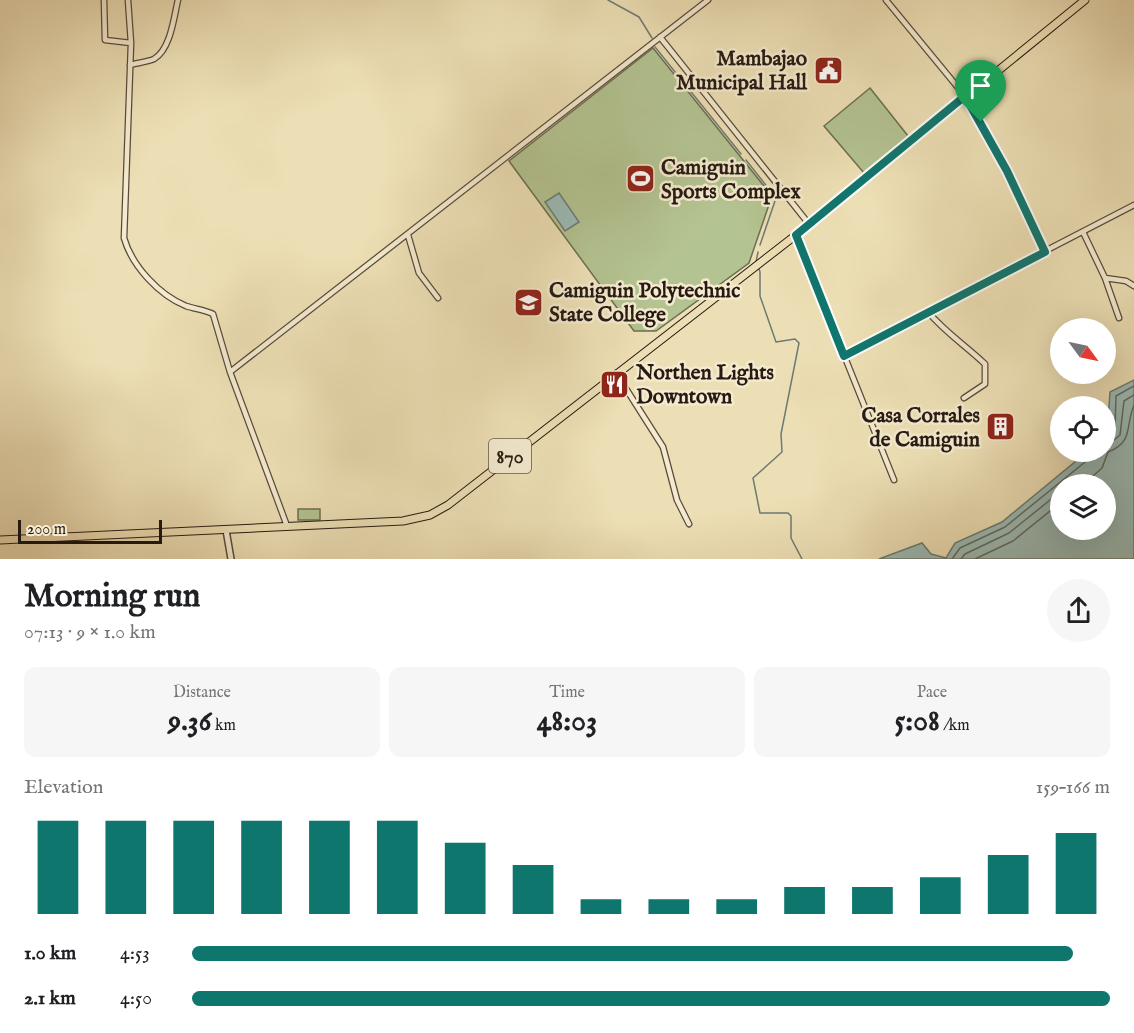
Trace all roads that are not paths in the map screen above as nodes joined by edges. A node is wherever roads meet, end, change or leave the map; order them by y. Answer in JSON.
{"nodes":[{"id":1,"x":104,"y":0,"type":"edge"},
{"id":2,"x":128,"y":0,"type":"edge"},
{"id":3,"x":708,"y":0,"type":"edge"},
{"id":4,"x":886,"y":0,"type":"edge"},
{"id":5,"x":1085,"y":0,"type":"edge"},
{"id":6,"x":175,"y":1,"type":"edge"},
{"id":7,"x":660,"y":37,"type":"junction"},
{"id":8,"x":131,"y":43,"type":"junction"},
{"id":9,"x":130,"y":65,"type":"junction"},
{"id":10,"x":965,"y":96,"type":"junction"},
{"id":11,"x":1134,"y":205,"type":"edge"},
{"id":12,"x":809,"y":224,"type":"junction"},
{"id":13,"x":1083,"y":232,"type":"junction"},
{"id":14,"x":408,"y":235,"type":"junction"},
{"id":15,"x":796,"y":235,"type":"junction"},
{"id":16,"x":1045,"y":252,"type":"junction"},
{"id":17,"x":1105,"y":278,"type":"junction"},
{"id":18,"x":1134,"y":286,"type":"edge"},
{"id":19,"x":438,"y":298,"type":"dead end"},
{"id":20,"x":928,"y":312,"type":"junction"},
{"id":21,"x":1119,"y":318,"type":"dead end"},
{"id":22,"x":844,"y":356,"type":"junction"},
{"id":23,"x":230,"y":372,"type":"junction"},
{"id":24,"x":616,"y":373,"type":"junction"},
{"id":25,"x":964,"y":398,"type":"dead end"},
{"id":26,"x":894,"y":480,"type":"dead end"},
{"id":27,"x":688,"y":524,"type":"dead end"},
{"id":28,"x":287,"y":526,"type":"junction"},
{"id":29,"x":224,"y":530,"type":"junction"},
{"id":30,"x":0,"y":540,"type":"edge"},
{"id":31,"x":231,"y":559,"type":"edge"}],
"edges":[{"from":1,"to":8,"type":"street"},
{"from":2,"to":8,"type":"street"},
{"from":3,"to":7,"type":"street"},
{"from":4,"to":10,"type":"street"},
{"from":5,"to":10,"type":"main road","number":"870"},
{"from":6,"to":9,"type":"street"},
{"from":7,"to":12,"type":"street"},
{"from":7,"to":14,"type":"street"},
{"from":8,"to":9,"type":"street"},
{"from":9,"to":23,"type":"street"},
{"from":10,"to":12,"type":"main road","number":"870"},
{"from":10,"to":16,"type":"street"},
{"from":11,"to":13,"type":"street"},
{"from":12,"to":15,"type":"main road","number":"870"},
{"from":13,"to":16,"type":"street"},
{"from":13,"to":17,"type":"street"},
{"from":14,"to":19,"type":"street"},
{"from":14,"to":23,"type":"street"},
{"from":15,"to":22,"type":"street"},
{"from":15,"to":24,"type":"main road","number":"870"},
{"from":16,"to":20,"type":"street"},
{"from":17,"to":18,"type":"street"},
{"from":17,"to":21,"type":"street"},
{"from":20,"to":22,"type":"street"},
{"from":20,"to":25,"type":"street"},
{"from":22,"to":26,"type":"street"},
{"from":23,"to":28,"type":"street"},
{"from":24,"to":27,"type":"street"},
{"from":24,"to":28,"type":"main road","number":"870"},
{"from":28,"to":29,"type":"main road","number":"870"},
{"from":29,"to":30,"type":"main road","number":"870"},
{"from":29,"to":31,"type":"street"}]}
